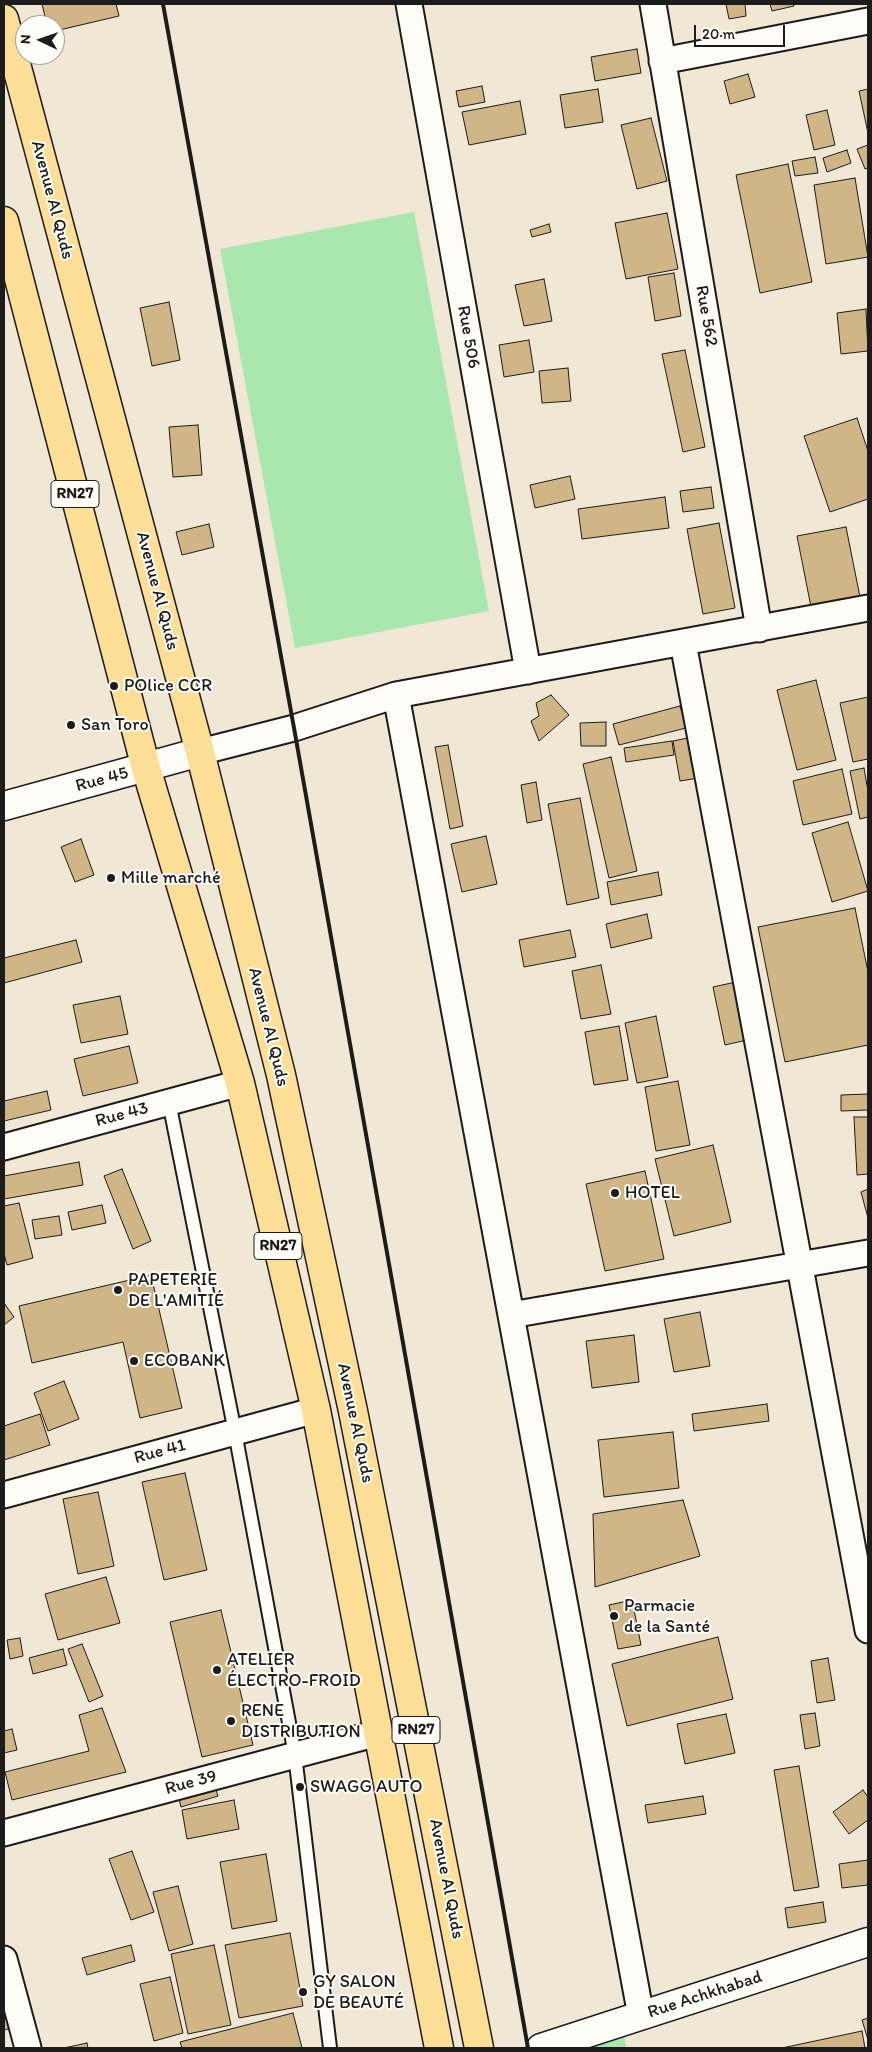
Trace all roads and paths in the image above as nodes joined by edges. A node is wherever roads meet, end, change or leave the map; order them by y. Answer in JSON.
{"nodes":[{"id":1,"x":409,"y":4,"type":"edge"},
{"id":2,"x":653,"y":4,"type":"edge"},
{"id":3,"x":4,"y":19,"type":"edge"},
{"id":4,"x":868,"y":22,"type":"edge"},
{"id":5,"x":662,"y":61,"type":"junction"},
{"id":6,"x":4,"y":221,"type":"edge"},
{"id":7,"x":868,"y":608,"type":"edge"},
{"id":8,"x":759,"y":628,"type":"junction"},
{"id":9,"x":683,"y":643,"type":"junction"},
{"id":10,"x":528,"y":671,"type":"junction"},
{"id":11,"x":396,"y":695,"type":"junction"},
{"id":12,"x":200,"y":752,"type":"junction"},
{"id":13,"x":146,"y":768,"type":"junction"},
{"id":14,"x":4,"y":806,"type":"edge"},
{"id":15,"x":240,"y":1083,"type":"junction"},
{"id":16,"x":169,"y":1102,"type":"junction"},
{"id":17,"x":4,"y":1147,"type":"edge"},
{"id":18,"x":868,"y":1253,"type":"edge"},
{"id":19,"x":800,"y":1265,"type":"junction"},
{"id":20,"x":511,"y":1315,"type":"junction"},
{"id":21,"x":316,"y":1410,"type":"junction"},
{"id":22,"x":235,"y":1432,"type":"junction"},
{"id":23,"x":4,"y":1495,"type":"edge"},
{"id":24,"x":868,"y":1630,"type":"edge"},
{"id":25,"x":378,"y":1732,"type":"junction"},
{"id":26,"x":295,"y":1755,"type":"junction"},
{"id":27,"x":4,"y":1833,"type":"edge"},
{"id":28,"x":868,"y":1942,"type":"edge"},
{"id":29,"x":4,"y":1959,"type":"edge"},
{"id":30,"x":641,"y":2016,"type":"junction"},
{"id":31,"x":28,"y":2048,"type":"edge"},
{"id":32,"x":330,"y":2048,"type":"edge"},
{"id":33,"x":439,"y":2048,"type":"edge"},
{"id":34,"x":479,"y":2048,"type":"edge"},
{"id":35,"x":541,"y":2048,"type":"edge"}],
"edges":[{"from":1,"to":10,"type":"street","name":"Rue 506"},
{"from":2,"to":5,"type":"street","name":"Rue 562"},
{"from":3,"to":12,"type":"main road","name":"Avenue Al Quds","number":"RN27"},
{"from":4,"to":5,"type":"street"},
{"from":5,"to":8,"type":"street","name":"Rue 562"},
{"from":6,"to":13,"type":"main road","name":"Avenue Al Quds","number":"RN27"},
{"from":7,"to":8,"type":"street"},
{"from":8,"to":9,"type":"street"},
{"from":9,"to":10,"type":"street"},
{"from":9,"to":19,"type":"street"},
{"from":10,"to":11,"type":"street"},
{"from":11,"to":12,"type":"street"},
{"from":11,"to":20,"type":"street"},
{"from":12,"to":13,"type":"street","name":"Rue 45"},
{"from":12,"to":34,"type":"main road","name":"Avenue Al Quds","number":"RN27"},
{"from":13,"to":14,"type":"street","name":"Rue 45"},
{"from":13,"to":15,"type":"main road","name":"Avenue Al Quds","number":"RN27"},
{"from":15,"to":16,"type":"street","name":"Rue 43"},
{"from":15,"to":21,"type":"main road","name":"Avenue Al Quds","number":"RN27"},
{"from":16,"to":17,"type":"street","name":"Rue 43"},
{"from":16,"to":22,"type":"lane"},
{"from":18,"to":19,"type":"street"},
{"from":19,"to":20,"type":"street"},
{"from":19,"to":24,"type":"street"},
{"from":20,"to":30,"type":"street"},
{"from":21,"to":22,"type":"street","name":"Rue 41"},
{"from":21,"to":25,"type":"main road","name":"Avenue Al Quds","number":"RN27"},
{"from":22,"to":23,"type":"street","name":"Rue 41"},
{"from":22,"to":26,"type":"lane"},
{"from":25,"to":26,"type":"street","name":"Rue 39"},
{"from":25,"to":33,"type":"main road","name":"Avenue Al Quds","number":"RN27"},
{"from":26,"to":27,"type":"street","name":"Rue 39"},
{"from":26,"to":32,"type":"lane"},
{"from":28,"to":30,"type":"street","name":"Rue Achkhabad"},
{"from":29,"to":31,"type":"street"},
{"from":30,"to":35,"type":"street","name":"Rue Achkhabad"}]}
